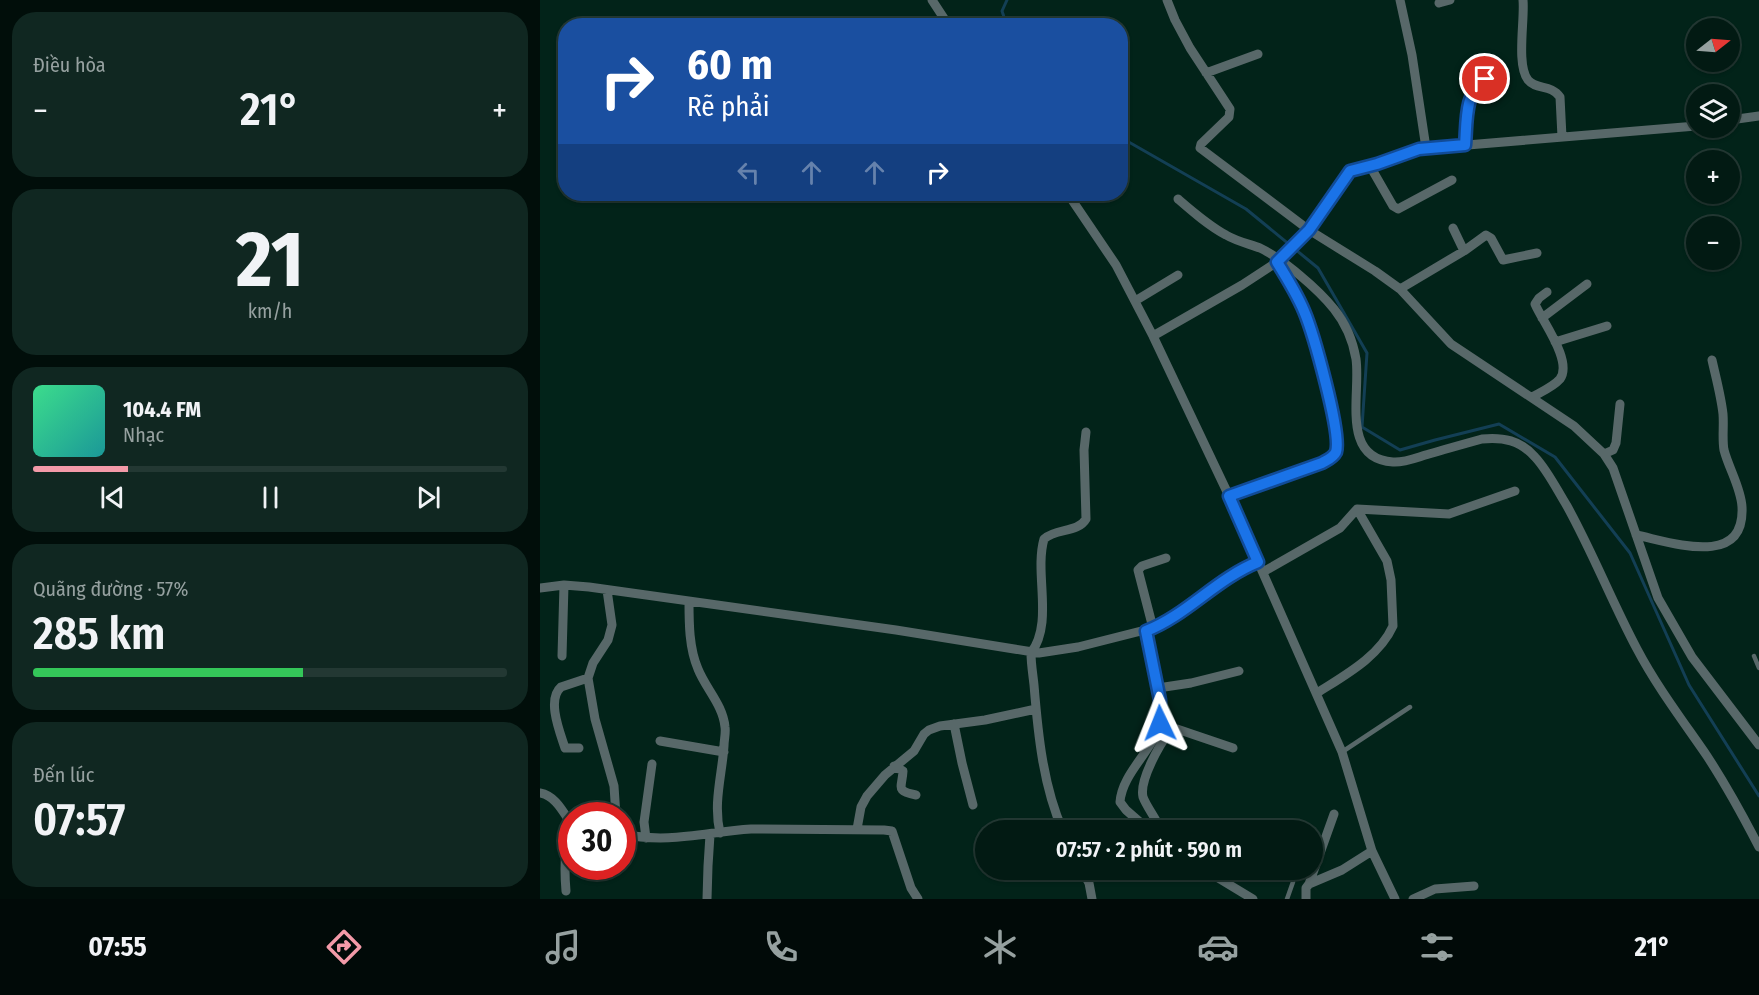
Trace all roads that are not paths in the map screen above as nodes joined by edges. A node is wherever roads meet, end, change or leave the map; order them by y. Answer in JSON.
{"nodes":[{"id":1,"x":932,"y":0,"type":"edge"},
{"id":2,"x":1167,"y":0,"type":"edge"},
{"id":3,"x":1400,"y":0,"type":"edge"},
{"id":4,"x":1450,"y":0,"type":"edge"},
{"id":5,"x":1523,"y":0,"type":"edge"},
{"id":6,"x":1439,"y":3,"type":"dead end"},
{"id":7,"x":944,"y":18,"type":"edge"},
{"id":8,"x":1258,"y":54,"type":"dead end"},
{"id":9,"x":1206,"y":74,"type":"junction"},
{"id":10,"x":1500,"y":78,"type":"dead end"},
{"id":11,"x":1759,"y":116,"type":"edge"},
{"id":12,"x":1740,"y":119,"type":"edge"},
{"id":13,"x":1686,"y":127,"type":"edge"},
{"id":14,"x":1562,"y":137,"type":"junction"},
{"id":15,"x":1465,"y":145,"type":"junction"},
{"id":16,"x":1426,"y":148,"type":"junction"},
{"id":17,"x":1370,"y":166,"type":"junction"},
{"id":18,"x":1452,"y":180,"type":"dead end"},
{"id":19,"x":1178,"y":199,"type":"dead end"},
{"id":20,"x":1073,"y":201,"type":"edge"},
{"id":21,"x":1454,"y":228,"type":"dead end"},
{"id":22,"x":1306,"y":233,"type":"junction"},
{"id":23,"x":1464,"y":251,"type":"junction"},
{"id":24,"x":1537,"y":253,"type":"dead end"},
{"id":25,"x":1281,"y":259,"type":"junction"},
{"id":26,"x":1178,"y":275,"type":"dead end"},
{"id":27,"x":1587,"y":284,"type":"dead end"},
{"id":28,"x":1400,"y":289,"type":"junction"},
{"id":29,"x":1547,"y":292,"type":"dead end"},
{"id":30,"x":1135,"y":301,"type":"junction"},
{"id":31,"x":1542,"y":318,"type":"junction"},
{"id":32,"x":1607,"y":326,"type":"dead end"},
{"id":33,"x":1153,"y":336,"type":"junction"},
{"id":34,"x":1555,"y":342,"type":"junction"},
{"id":35,"x":1712,"y":360,"type":"dead end"},
{"id":36,"x":1532,"y":397,"type":"junction"},
{"id":37,"x":1620,"y":404,"type":"dead end"},
{"id":38,"x":1086,"y":432,"type":"dead end"},
{"id":39,"x":1604,"y":454,"type":"junction"},
{"id":40,"x":1515,"y":491,"type":"dead end"},
{"id":41,"x":1229,"y":496,"type":"junction"},
{"id":42,"x":1357,"y":509,"type":"junction"},
{"id":43,"x":1636,"y":535,"type":"junction"},
{"id":44,"x":1166,"y":558,"type":"dead end"},
{"id":45,"x":1258,"y":562,"type":"junction"},
{"id":46,"x":1263,"y":572,"type":"junction"},
{"id":47,"x":564,"y":585,"type":"junction"},
{"id":48,"x":540,"y":588,"type":"edge"},
{"id":49,"x":607,"y":590,"type":"junction"},
{"id":50,"x":689,"y":601,"type":"junction"},
{"id":51,"x":1150,"y":629,"type":"junction"},
{"id":52,"x":1031,"y":653,"type":"junction"},
{"id":53,"x":562,"y":656,"type":"dead end"},
{"id":54,"x":1754,"y":656,"type":"dead end"},
{"id":55,"x":1759,"y":668,"type":"edge"},
{"id":56,"x":1239,"y":671,"type":"dead end"},
{"id":57,"x":588,"y":678,"type":"junction"},
{"id":58,"x":1158,"y":688,"type":"junction"},
{"id":59,"x":1317,"y":693,"type":"junction"},
{"id":60,"x":1410,"y":707,"type":"dead end"},
{"id":61,"x":1036,"y":709,"type":"junction"},
{"id":62,"x":954,"y":724,"type":"junction"},
{"id":63,"x":660,"y":741,"type":"dead end"},
{"id":64,"x":1759,"y":745,"type":"edge"},
{"id":65,"x":579,"y":748,"type":"dead end"},
{"id":66,"x":1233,"y":748,"type":"dead end"},
{"id":67,"x":724,"y":752,"type":"junction"},
{"id":68,"x":1342,"y":752,"type":"junction"},
{"id":69,"x":652,"y":764,"type":"dead end"},
{"id":70,"x":894,"y":766,"type":"junction"},
{"id":71,"x":540,"y":793,"type":"edge"},
{"id":72,"x":916,"y":795,"type":"dead end"},
{"id":73,"x":615,"y":802,"type":"edge"},
{"id":74,"x":558,"y":805,"type":"edge"},
{"id":75,"x":973,"y":805,"type":"dead end"},
{"id":76,"x":1334,"y":814,"type":"dead end"},
{"id":77,"x":1058,"y":820,"type":"edge"},
{"id":78,"x":1138,"y":820,"type":"edge"},
{"id":79,"x":1157,"y":820,"type":"edge"},
{"id":80,"x":858,"y":830,"type":"junction"},
{"id":81,"x":715,"y":834,"type":"junction"},
{"id":82,"x":636,"y":836,"type":"edge"},
{"id":83,"x":646,"y":838,"type":"junction"},
{"id":84,"x":1759,"y":847,"type":"edge"},
{"id":85,"x":1372,"y":851,"type":"junction"},
{"id":86,"x":565,"y":880,"type":"edge"},
{"id":87,"x":1087,"y":880,"type":"edge"},
{"id":88,"x":1222,"y":880,"type":"edge"},
{"id":89,"x":1293,"y":882,"type":"dead end"},
{"id":90,"x":1310,"y":884,"type":"junction"},
{"id":91,"x":1474,"y":886,"type":"dead end"},
{"id":92,"x":566,"y":891,"type":"dead end"},
{"id":93,"x":707,"y":899,"type":"edge"},
{"id":94,"x":918,"y":899,"type":"edge"},
{"id":95,"x":1092,"y":899,"type":"edge"},
{"id":96,"x":1253,"y":899,"type":"edge"},
{"id":97,"x":1287,"y":899,"type":"edge"},
{"id":98,"x":1306,"y":899,"type":"edge"},
{"id":99,"x":1395,"y":899,"type":"edge"},
{"id":100,"x":1413,"y":899,"type":"edge"}],
"edges":[{"from":1,"to":7,"type":"street"},
{"from":2,"to":9,"type":"street"},
{"from":3,"to":16,"type":"street"},
{"from":4,"to":6,"type":"street"},
{"from":5,"to":14,"type":"street"},
{"from":8,"to":9,"type":"street"},
{"from":9,"to":22,"type":"street"},
{"from":10,"to":15,"type":"street"},
{"from":11,"to":12,"type":"street"},
{"from":13,"to":14,"type":"street"},
{"from":14,"to":15,"type":"street"},
{"from":15,"to":16,"type":"street"},
{"from":16,"to":17,"type":"street"},
{"from":17,"to":18,"type":"street"},
{"from":17,"to":22,"type":"street"},
{"from":19,"to":25,"type":"street"},
{"from":20,"to":30,"type":"street"},
{"from":21,"to":23,"type":"street"},
{"from":22,"to":25,"type":"street"},
{"from":22,"to":28,"type":"street"},
{"from":23,"to":24,"type":"street"},
{"from":23,"to":28,"type":"street"},
{"from":25,"to":33,"type":"street"},
{"from":25,"to":41,"type":"street"},
{"from":25,"to":84,"type":"street"},
{"from":26,"to":30,"type":"street"},
{"from":27,"to":31,"type":"street"},
{"from":28,"to":36,"type":"street"},
{"from":29,"to":31,"type":"street"},
{"from":30,"to":33,"type":"street"},
{"from":31,"to":34,"type":"street"},
{"from":32,"to":34,"type":"street"},
{"from":33,"to":41,"type":"street"},
{"from":34,"to":36,"type":"street"},
{"from":35,"to":43,"type":"street"},
{"from":36,"to":39,"type":"street"},
{"from":37,"to":39,"type":"street"},
{"from":38,"to":52,"type":"street"},
{"from":39,"to":43,"type":"street"},
{"from":40,"to":42,"type":"street"},
{"from":41,"to":45,"type":"street"},
{"from":42,"to":46,"type":"street"},
{"from":42,"to":59,"type":"street"},
{"from":43,"to":64,"type":"street"},
{"from":44,"to":51,"type":"street"},
{"from":45,"to":46,"type":"street"},
{"from":45,"to":51,"type":"street"},
{"from":46,"to":59,"type":"street"},
{"from":47,"to":48,"type":"street"},
{"from":47,"to":49,"type":"street"},
{"from":47,"to":53,"type":"street"},
{"from":49,"to":50,"type":"street"},
{"from":49,"to":57,"type":"street"},
{"from":50,"to":52,"type":"street"},
{"from":50,"to":67,"type":"street"},
{"from":51,"to":52,"type":"street"},
{"from":51,"to":58,"type":"street"},
{"from":52,"to":61,"type":"street"},
{"from":54,"to":55,"type":"lane"},
{"from":56,"to":58,"type":"street"},
{"from":57,"to":65,"type":"street"},
{"from":57,"to":73,"type":"street"},
{"from":58,"to":78,"type":"street"},
{"from":59,"to":68,"type":"street"},
{"from":60,"to":68,"type":"lane"},
{"from":61,"to":62,"type":"street"},
{"from":61,"to":77,"type":"street"},
{"from":62,"to":70,"type":"street"},
{"from":62,"to":75,"type":"street"},
{"from":63,"to":67,"type":"street"},
{"from":66,"to":79,"type":"street"},
{"from":67,"to":81,"type":"street"},
{"from":68,"to":85,"type":"street"},
{"from":69,"to":83,"type":"street"},
{"from":70,"to":72,"type":"street"},
{"from":70,"to":80,"type":"street"},
{"from":71,"to":74,"type":"street"},
{"from":76,"to":90,"type":"street"},
{"from":80,"to":81,"type":"street"},
{"from":80,"to":94,"type":"street"},
{"from":81,"to":83,"type":"street"},
{"from":81,"to":93,"type":"street"},
{"from":82,"to":83,"type":"street"},
{"from":85,"to":90,"type":"street"},
{"from":85,"to":99,"type":"street"},
{"from":86,"to":92,"type":"street"},
{"from":87,"to":95,"type":"street"},
{"from":88,"to":96,"type":"street"},
{"from":89,"to":97,"type":"lane"},
{"from":90,"to":98,"type":"street"},
{"from":91,"to":100,"type":"street"}]}
